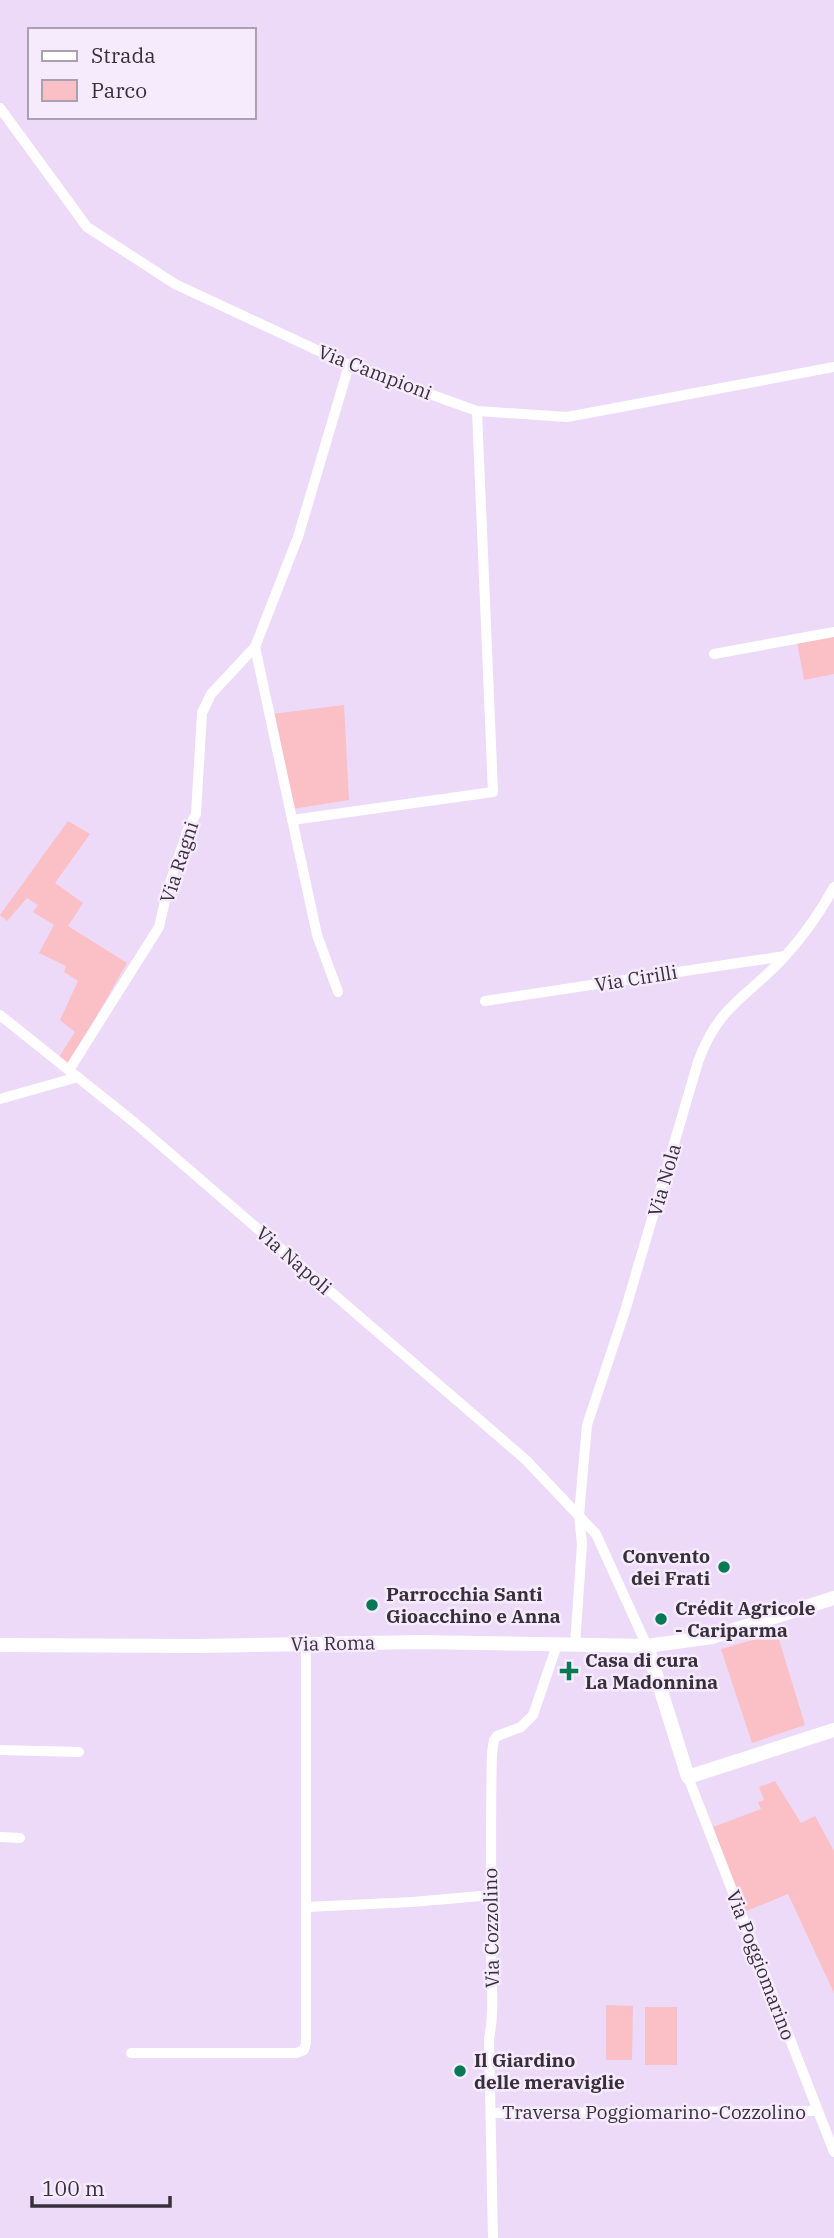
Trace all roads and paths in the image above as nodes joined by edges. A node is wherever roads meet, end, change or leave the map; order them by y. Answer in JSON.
{"nodes":[{"id":1,"x":0,"y":108,"type":"edge"},
{"id":2,"x":349,"y":365,"type":"junction"},
{"id":3,"x":834,"y":367,"type":"edge"},
{"id":4,"x":477,"y":411,"type":"junction"},
{"id":5,"x":834,"y":632,"type":"edge"},
{"id":6,"x":255,"y":647,"type":"junction"},
{"id":7,"x":714,"y":654,"type":"dead end"},
{"id":8,"x":292,"y":820,"type":"junction"},
{"id":9,"x":834,"y":887,"type":"edge"},
{"id":10,"x":786,"y":956,"type":"junction"},
{"id":11,"x":338,"y":992,"type":"dead end"},
{"id":12,"x":485,"y":1001,"type":"dead end"},
{"id":13,"x":0,"y":1015,"type":"edge"},
{"id":14,"x":74,"y":1074,"type":"junction"},
{"id":15,"x":0,"y":1099,"type":"edge"},
{"id":16,"x":579,"y":1515,"type":"junction"},
{"id":17,"x":834,"y":1598,"type":"edge"},
{"id":18,"x":306,"y":1643,"type":"junction"},
{"id":19,"x":0,"y":1644,"type":"edge"},
{"id":20,"x":557,"y":1645,"type":"junction"},
{"id":21,"x":575,"y":1645,"type":"junction"},
{"id":22,"x":647,"y":1646,"type":"junction"},
{"id":23,"x":834,"y":1730,"type":"edge"},
{"id":24,"x":0,"y":1750,"type":"edge"},
{"id":25,"x":79,"y":1752,"type":"dead end"},
{"id":26,"x":688,"y":1777,"type":"junction"},
{"id":27,"x":0,"y":1837,"type":"edge"},
{"id":28,"x":20,"y":1838,"type":"dead end"},
{"id":29,"x":492,"y":1895,"type":"junction"},
{"id":30,"x":306,"y":1907,"type":"junction"},
{"id":31,"x":131,"y":2053,"type":"dead end"},
{"id":32,"x":817,"y":2111,"type":"junction"},
{"id":33,"x":491,"y":2113,"type":"junction"},
{"id":34,"x":834,"y":2152,"type":"edge"},
{"id":35,"x":493,"y":2238,"type":"edge"}],
"edges":[{"from":1,"to":2,"type":"street","name":"Via Campioni"},
{"from":2,"to":4,"type":"street","name":"Via Campioni"},
{"from":2,"to":6,"type":"street","name":"Via Ragni"},
{"from":3,"to":4,"type":"street","name":"Via Campioni"},
{"from":4,"to":8,"type":"street"},
{"from":5,"to":7,"type":"street"},
{"from":6,"to":8,"type":"street"},
{"from":6,"to":14,"type":"street","name":"Via Ragni"},
{"from":8,"to":11,"type":"street"},
{"from":9,"to":10,"type":"street","name":"Via Nola"},
{"from":10,"to":12,"type":"street","name":"Via Cirilli"},
{"from":10,"to":16,"type":"street","name":"Via Nola"},
{"from":13,"to":14,"type":"street","name":"Via Napoli"},
{"from":14,"to":15,"type":"street"},
{"from":14,"to":16,"type":"street","name":"Via Napoli"},
{"from":16,"to":21,"type":"street","name":"Via Nola"},
{"from":16,"to":22,"type":"street","name":"Via Napoli"},
{"from":17,"to":22,"type":"main road","name":"Via Roma"},
{"from":18,"to":19,"type":"main road","name":"Via Roma"},
{"from":18,"to":20,"type":"main road","name":"Via Roma"},
{"from":18,"to":30,"type":"street"},
{"from":20,"to":21,"type":"main road","name":"Via Roma"},
{"from":20,"to":29,"type":"street","name":"Via Cozzolino"},
{"from":21,"to":22,"type":"main road","name":"Via Roma"},
{"from":22,"to":26,"type":"main road"},
{"from":23,"to":26,"type":"main road"},
{"from":24,"to":25,"type":"street"},
{"from":26,"to":32,"type":"street","name":"Via Poggiomarino"},
{"from":27,"to":28,"type":"street"},
{"from":29,"to":30,"type":"street"},
{"from":29,"to":33,"type":"street","name":"Via Cozzolino"},
{"from":30,"to":31,"type":"street"},
{"from":32,"to":33,"type":"street","name":"Traversa Poggiomarino-Cozzolino"},
{"from":32,"to":34,"type":"street","name":"Via Poggiomarino"},
{"from":33,"to":35,"type":"street","name":"Via Cozzolino"}]}
